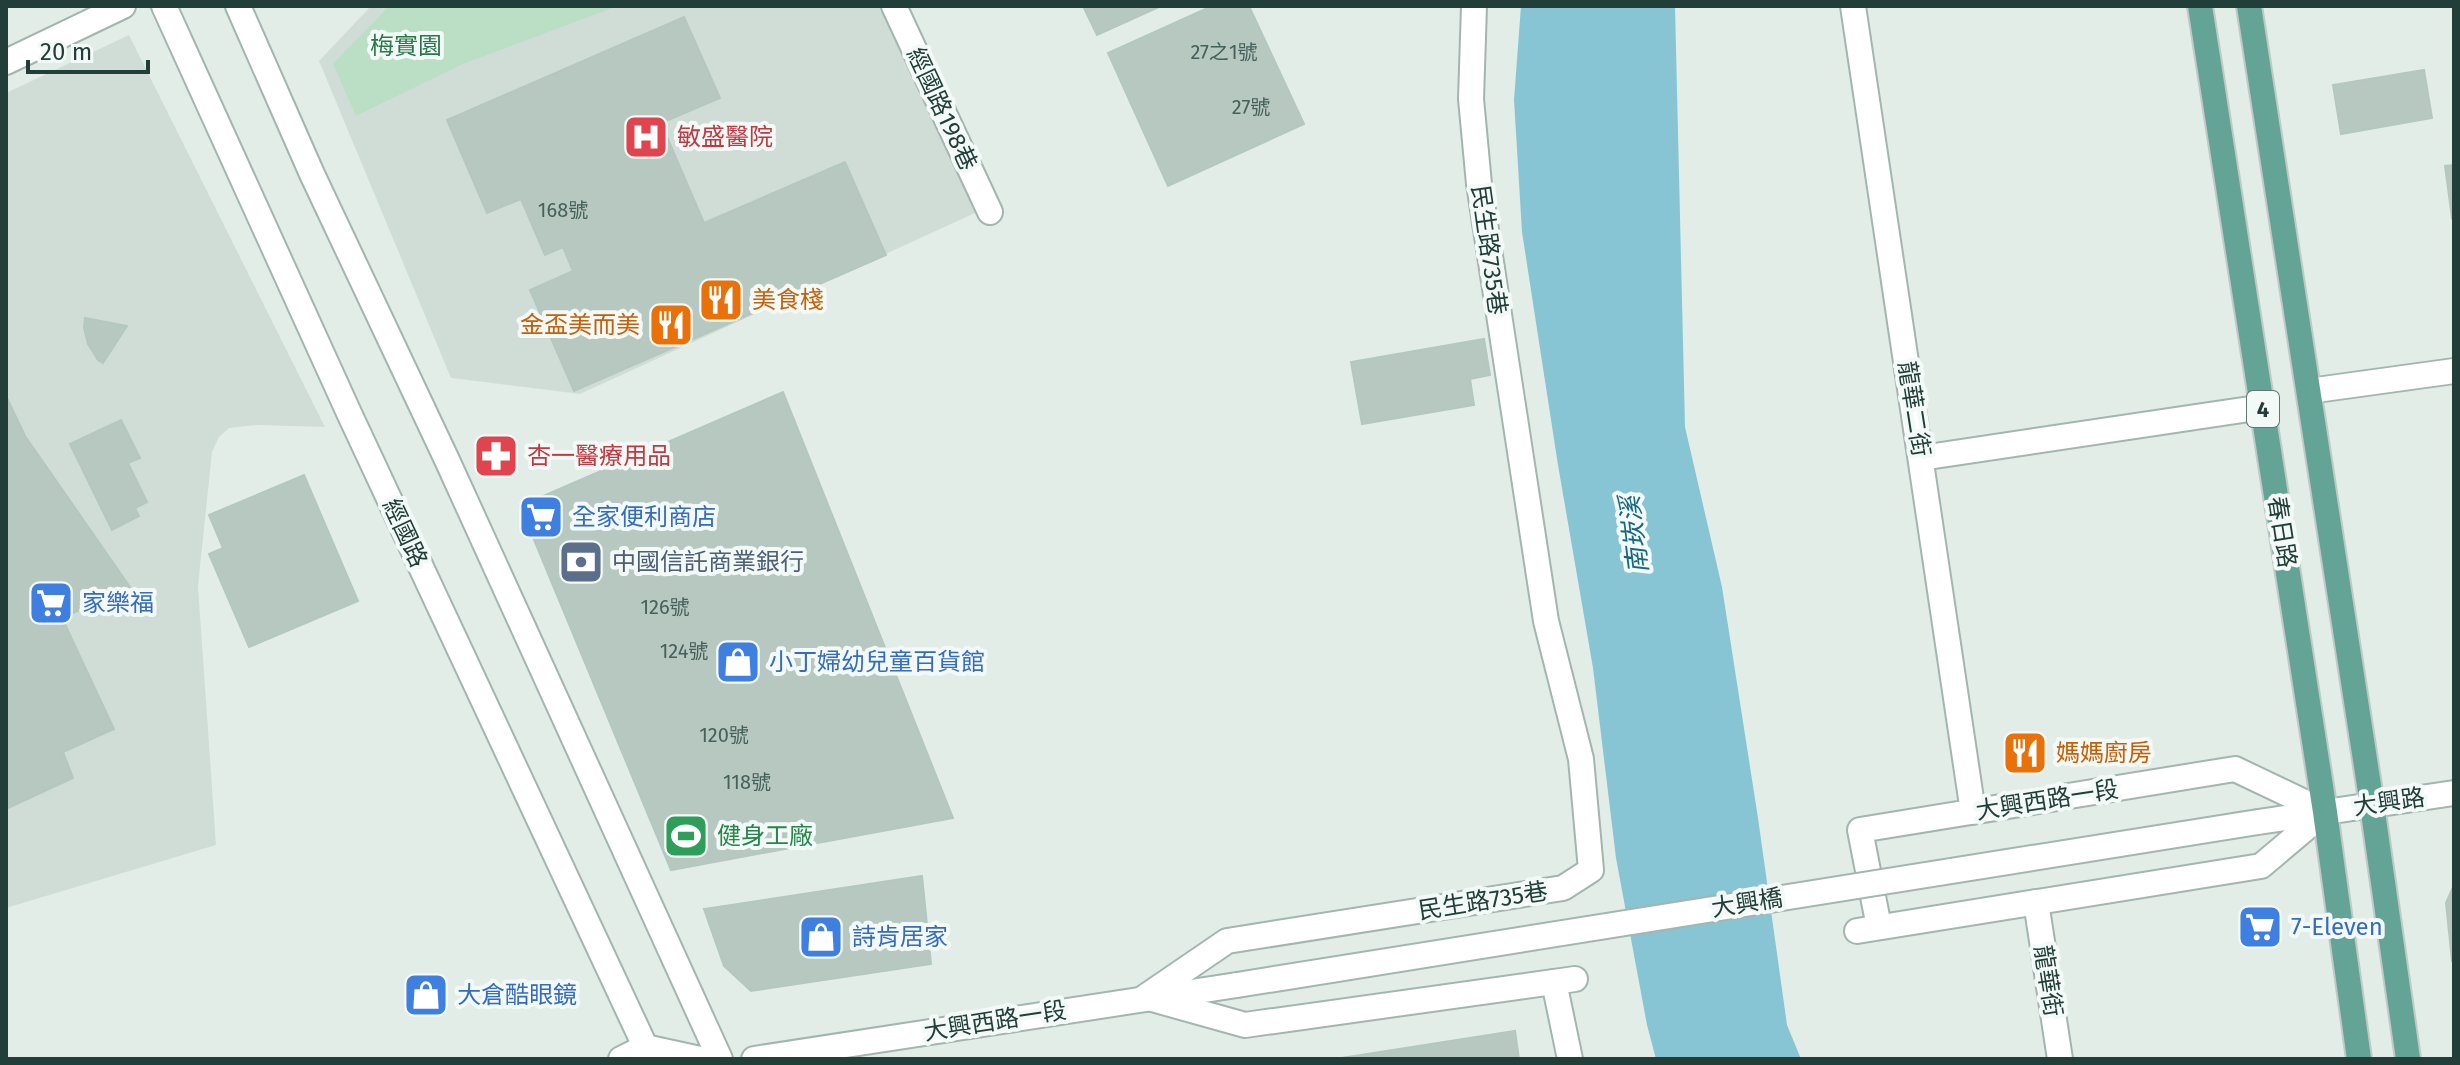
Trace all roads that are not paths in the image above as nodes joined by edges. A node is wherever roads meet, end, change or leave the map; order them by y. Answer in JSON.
{"nodes":[{"id":1,"x":123,"y":6,"type":"edge"},
{"id":2,"x":164,"y":6,"type":"edge"},
{"id":3,"x":238,"y":6,"type":"edge"},
{"id":4,"x":894,"y":6,"type":"edge"},
{"id":5,"x":1474,"y":6,"type":"edge"},
{"id":6,"x":1853,"y":6,"type":"edge"},
{"id":7,"x":2200,"y":6,"type":"edge"},
{"id":8,"x":2249,"y":6,"type":"edge"},
{"id":9,"x":6,"y":62,"type":"edge"},
{"id":10,"x":990,"y":212,"type":"dead end"},
{"id":11,"x":2454,"y":371,"type":"edge"},
{"id":12,"x":2309,"y":391,"type":"junction"},
{"id":13,"x":2263,"y":407,"type":"junction"},
{"id":14,"x":1921,"y":458,"type":"junction"},
{"id":15,"x":2454,"y":793,"type":"edge"},
{"id":16,"x":2372,"y":805,"type":"junction"},
{"id":17,"x":1973,"y":812,"type":"junction"},
{"id":18,"x":2325,"y":812,"type":"junction"},
{"id":19,"x":2036,"y":902,"type":"junction"},
{"id":20,"x":1237,"y":985,"type":"joint"},
{"id":21,"x":1145,"y":997,"type":"junction"},
{"id":22,"x":648,"y":1053,"type":"edge"},
{"id":23,"x":621,"y":1059,"type":"edge"},
{"id":24,"x":700,"y":1059,"type":"edge"},
{"id":25,"x":720,"y":1059,"type":"edge"},
{"id":26,"x":754,"y":1059,"type":"edge"},
{"id":27,"x":1570,"y":1059,"type":"edge"},
{"id":28,"x":2060,"y":1059,"type":"edge"},
{"id":29,"x":2359,"y":1059,"type":"edge"},
{"id":30,"x":2408,"y":1059,"type":"edge"}],
"edges":[{"from":1,"to":9,"type":"street"},
{"from":2,"to":22,"type":"street","name":"經國路"},
{"from":3,"to":25,"type":"street"},
{"from":4,"to":10,"type":"street","name":"經國路198巷"},
{"from":5,"to":21,"type":"street","name":"民生路735巷"},
{"from":6,"to":14,"type":"street","name":"龍華二街"},
{"from":7,"to":13,"type":"main road","name":"春日路","number":"4"},
{"from":8,"to":12,"type":"main road","name":"春日路","number":"4"},
{"from":11,"to":12,"type":"street"},
{"from":12,"to":16,"type":"main road","name":"春日路","number":"4"},
{"from":13,"to":14,"type":"street"},
{"from":13,"to":18,"type":"main road","name":"春日路","number":"4"},
{"from":14,"to":17,"type":"street","name":"龍華二街"},
{"from":15,"to":16,"type":"street","name":"大興路"},
{"from":16,"to":18,"type":"street","name":"大興路"},
{"from":16,"to":30,"type":"main road","name":"春日路","number":"4"},
{"from":17,"to":18,"type":"street","name":"大興西路一段"},
{"from":17,"to":19,"type":"street","name":"大興西路一段"},
{"from":18,"to":19,"type":"street","name":"大興西路一段"},
{"from":18,"to":20,"type":"street","name":"大興橋","bridge":true},
{"from":18,"to":29,"type":"main road","name":"春日路","number":"4"},
{"from":19,"to":28,"type":"street","name":"龍華街"},
{"from":20,"to":21,"type":"street","name":"大興西路一段"},
{"from":21,"to":26,"type":"street","name":"大興西路一段"},
{"from":21,"to":27,"type":"street"},
{"from":22,"to":23,"type":"street"},
{"from":22,"to":24,"type":"street"}]}
